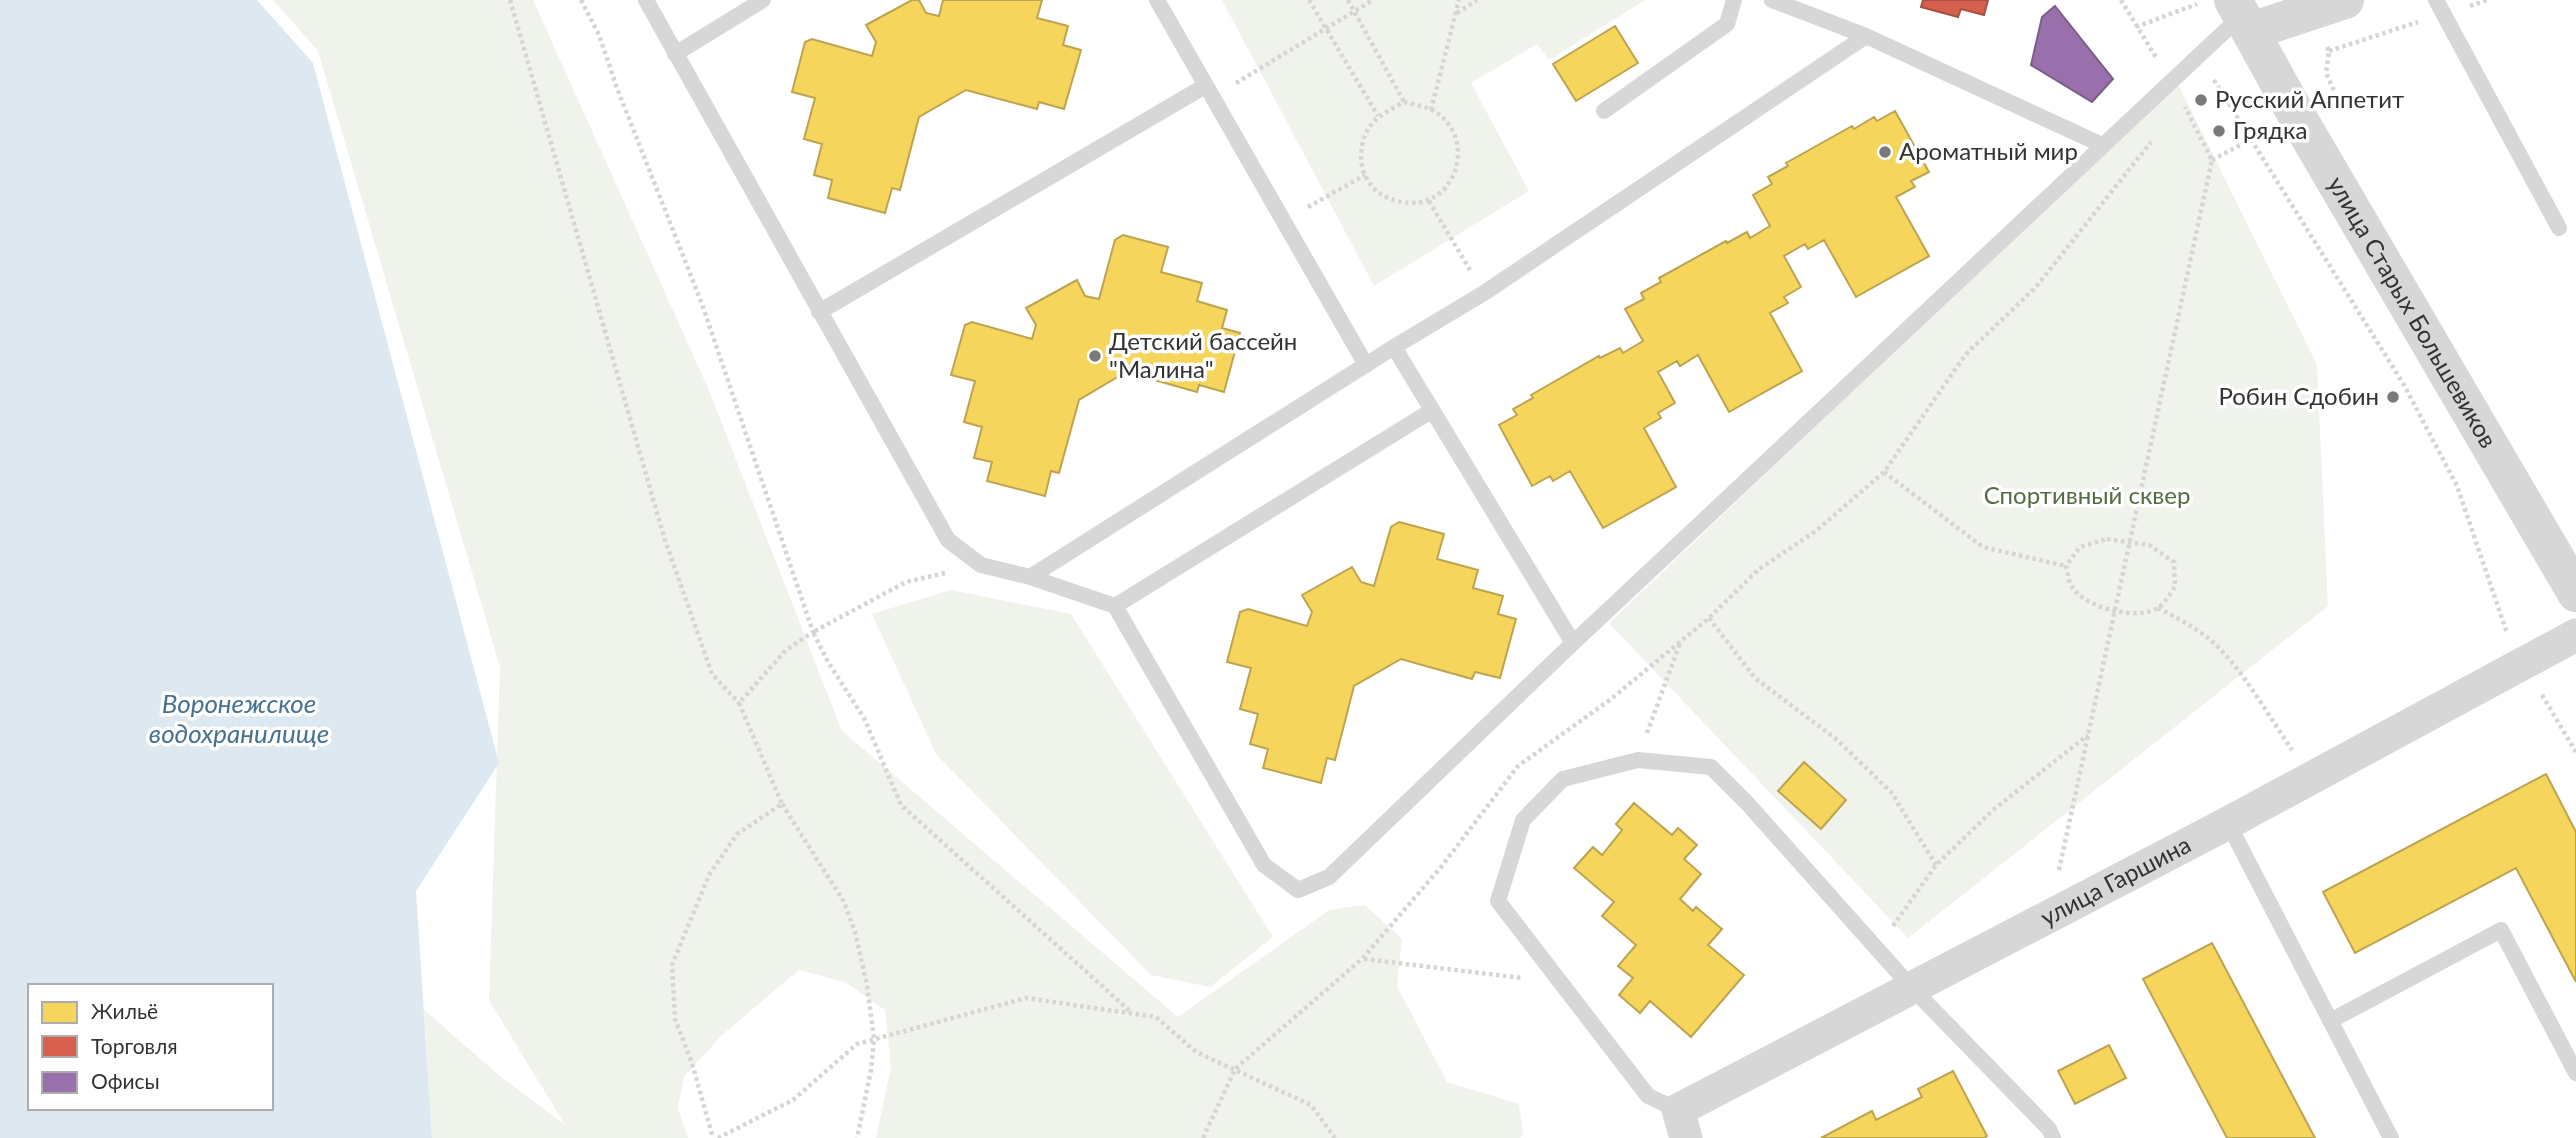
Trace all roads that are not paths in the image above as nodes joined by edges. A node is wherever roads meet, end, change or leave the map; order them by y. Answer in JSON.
{"nodes":[{"id":1,"x":763,"y":0,"type":"edge"},
{"id":2,"x":1157,"y":0,"type":"edge"},
{"id":3,"x":1734,"y":0,"type":"edge"},
{"id":4,"x":1772,"y":0,"type":"edge"},
{"id":5,"x":2345,"y":0,"type":"edge"},
{"id":6,"x":651,"y":2,"type":"edge"},
{"id":7,"x":2440,"y":7,"type":"edge"},
{"id":8,"x":2233,"y":12,"type":"edge"},
{"id":9,"x":1866,"y":36,"type":"junction"},
{"id":10,"x":675,"y":54,"type":"junction"},
{"id":11,"x":1208,"y":92,"type":"junction"},
{"id":12,"x":1604,"y":111,"type":"dead end"},
{"id":13,"x":2102,"y":145,"type":"junction"},
{"id":14,"x":2559,"y":228,"type":"dead end"},
{"id":15,"x":819,"y":312,"type":"junction"},
{"id":16,"x":1394,"y":347,"type":"junction"},
{"id":17,"x":1366,"y":365,"type":"junction"},
{"id":18,"x":1432,"y":411,"type":"junction"},
{"id":19,"x":1030,"y":577,"type":"junction"},
{"id":20,"x":2576,"y":593,"type":"edge"},
{"id":21,"x":1115,"y":606,"type":"junction"},
{"id":22,"x":2576,"y":635,"type":"edge"},
{"id":23,"x":1573,"y":643,"type":"junction"},
{"id":24,"x":2228,"y":823,"type":"junction"},
{"id":25,"x":1911,"y":987,"type":"junction"},
{"id":26,"x":2330,"y":1021,"type":"junction"},
{"id":27,"x":2576,"y":1073,"type":"edge"},
{"id":28,"x":1682,"y":1124,"type":"edge"},
{"id":29,"x":2053,"y":1138,"type":"edge"},
{"id":30,"x":2391,"y":1138,"type":"edge"}],
"edges":[{"from":1,"to":10,"type":"lane"},
{"from":2,"to":11,"type":"lane"},
{"from":3,"to":12,"type":"lane"},
{"from":4,"to":9,"type":"lane"},
{"from":5,"to":8,"type":"street"},
{"from":6,"to":10,"type":"lane"},
{"from":7,"to":14,"type":"lane"},
{"from":8,"to":13,"type":"lane"},
{"from":8,"to":20,"type":"street","name":"улица Старых Большевиков"},
{"from":9,"to":13,"type":"lane"},
{"from":9,"to":16,"type":"lane"},
{"from":10,"to":15,"type":"lane"},
{"from":11,"to":15,"type":"lane"},
{"from":11,"to":17,"type":"lane"},
{"from":13,"to":23,"type":"lane"},
{"from":15,"to":19,"type":"lane"},
{"from":16,"to":17,"type":"lane"},
{"from":16,"to":18,"type":"lane"},
{"from":17,"to":19,"type":"lane"},
{"from":18,"to":21,"type":"lane"},
{"from":18,"to":23,"type":"lane"},
{"from":19,"to":21,"type":"lane"},
{"from":21,"to":23,"type":"lane"},
{"from":22,"to":24,"type":"street","name":"улица Гаршина"},
{"from":24,"to":25,"type":"street","name":"улица Гаршина"},
{"from":24,"to":26,"type":"lane"},
{"from":25,"to":28,"type":"street","name":"улица Гаршина"},
{"from":25,"to":28,"type":"lane"},
{"from":25,"to":29,"type":"lane"},
{"from":26,"to":27,"type":"lane"},
{"from":26,"to":30,"type":"lane"}]}
